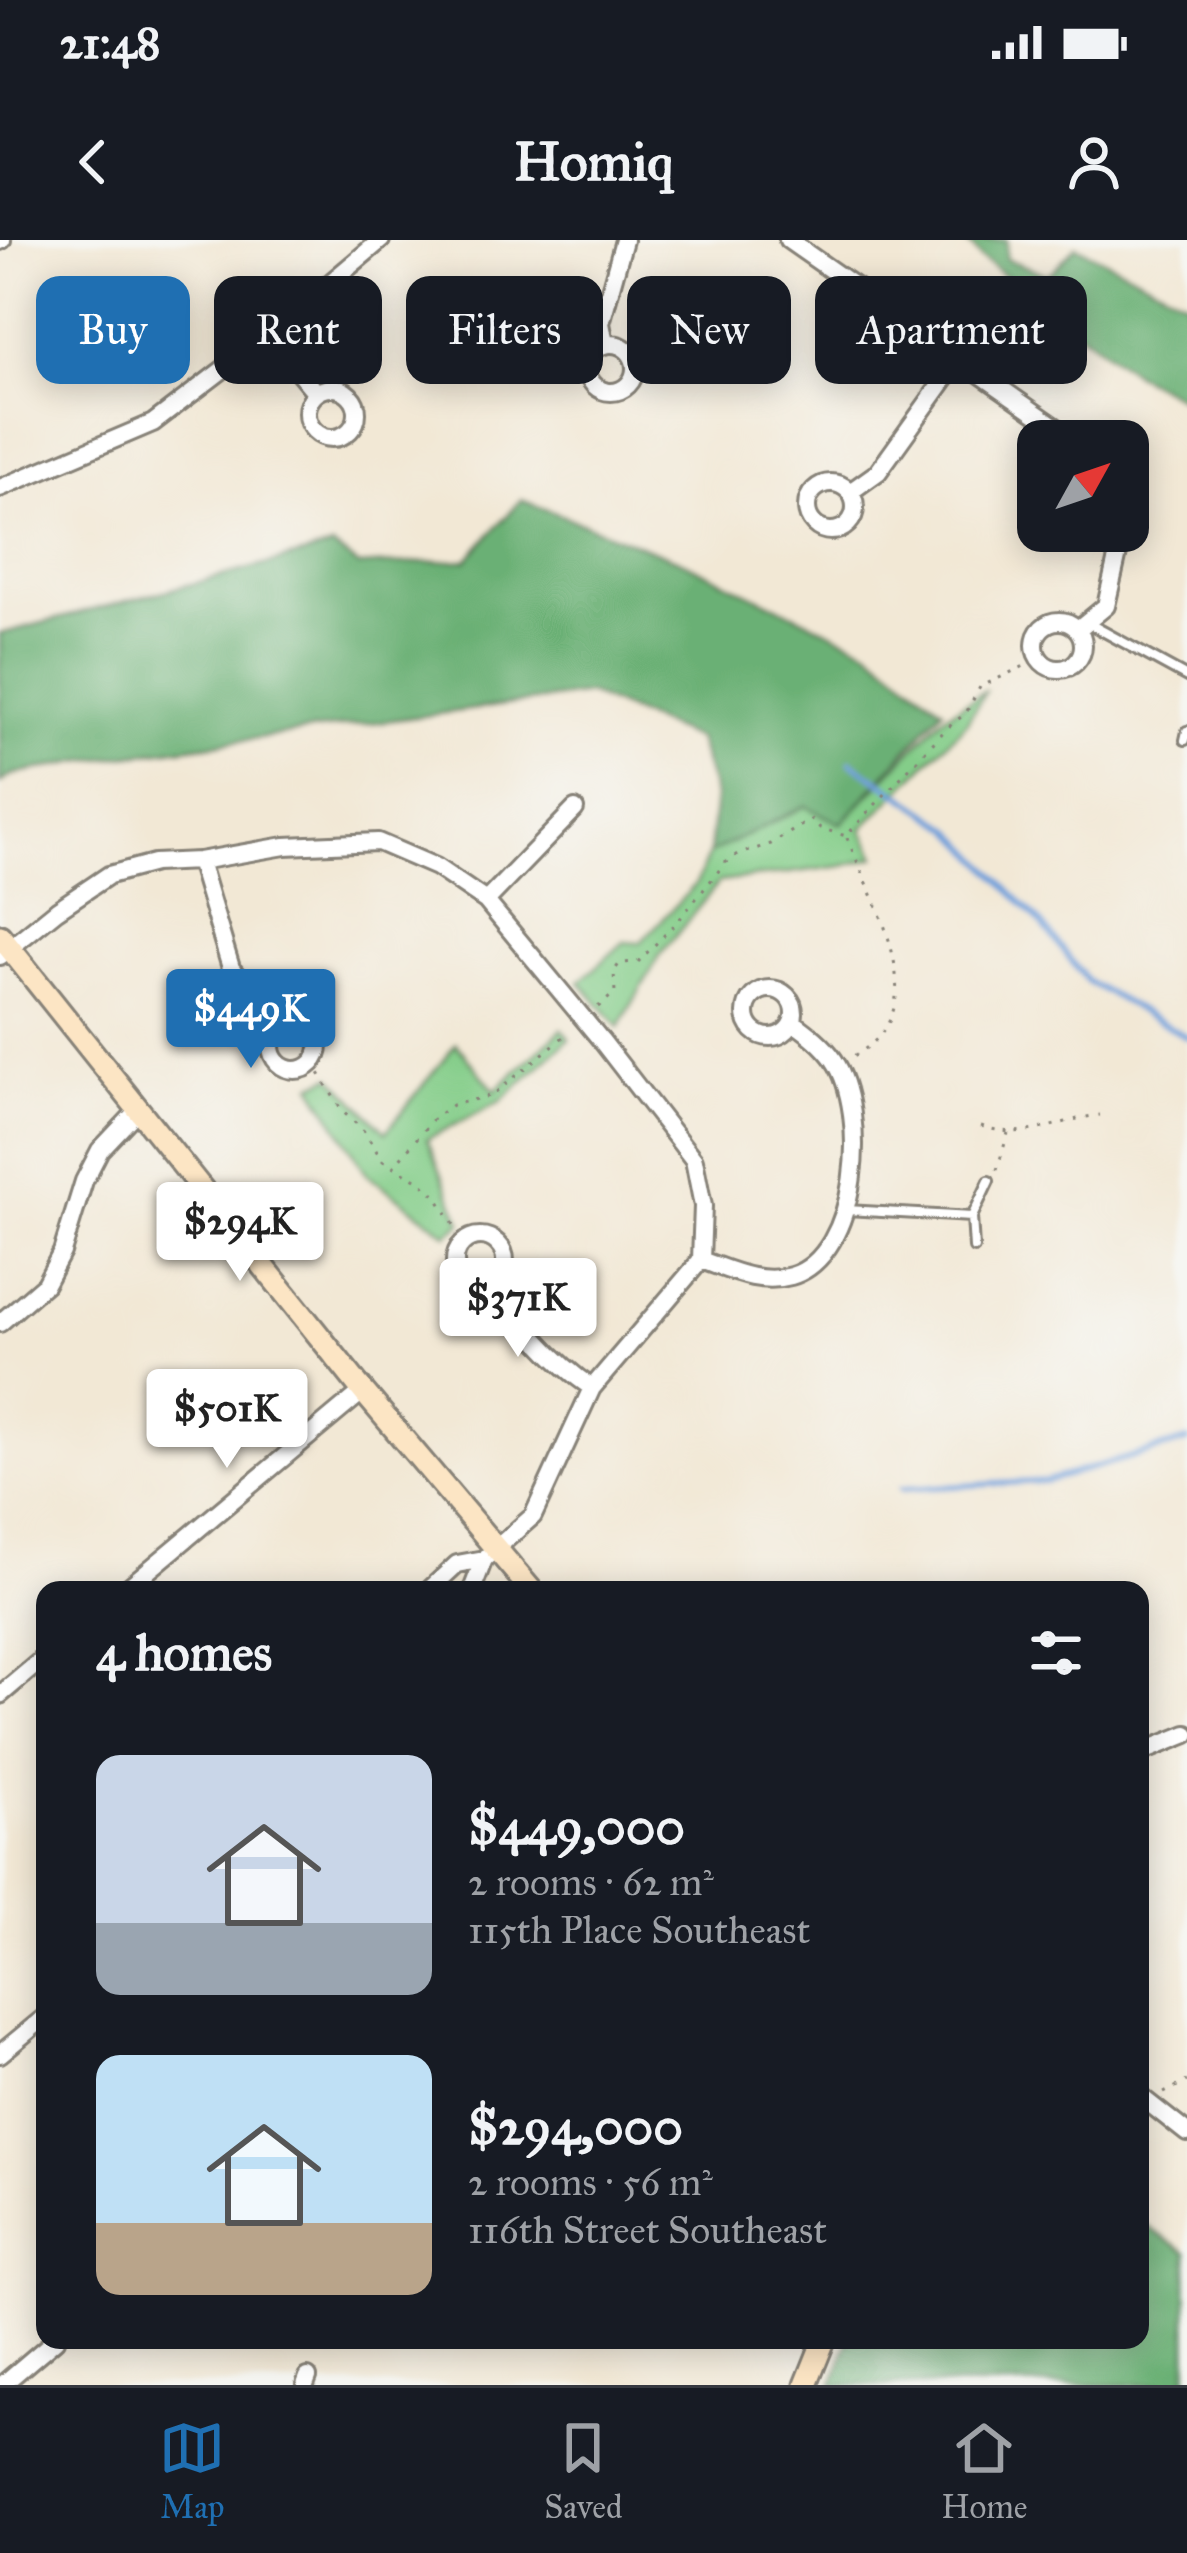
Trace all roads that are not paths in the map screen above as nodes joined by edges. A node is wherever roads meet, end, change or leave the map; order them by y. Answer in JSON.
{"nodes":[{"id":1,"x":381,"y":240,"type":"edge"},
{"id":2,"x":624,"y":240,"type":"edge"},
{"id":3,"x":791,"y":240,"type":"edge"},
{"id":4,"x":338,"y":276,"type":"edge"},
{"id":5,"x":842,"y":276,"type":"edge"},
{"id":6,"x":605,"y":344,"type":"dead end"},
{"id":7,"x":214,"y":376,"type":"edge"},
{"id":8,"x":309,"y":384,"type":"edge"},
{"id":9,"x":941,"y":384,"type":"edge"},
{"id":10,"x":995,"y":384,"type":"edge"},
{"id":11,"x":316,"y":393,"type":"dead end"},
{"id":12,"x":1046,"y":420,"type":"edge"},
{"id":13,"x":0,"y":488,"type":"edge"},
{"id":14,"x":850,"y":492,"type":"dead end"},
{"id":15,"x":1119,"y":552,"type":"edge"},
{"id":16,"x":1082,"y":626,"type":"junction"},
{"id":17,"x":1187,"y":677,"type":"edge"},
{"id":18,"x":575,"y":809,"type":"dead end"},
{"id":19,"x":199,"y":861,"type":"junction"},
{"id":20,"x":486,"y":901,"type":"junction"},
{"id":21,"x":3,"y":947,"type":"edge"},
{"id":22,"x":793,"y":1022,"type":"dead end"},
{"id":23,"x":279,"y":1028,"type":"junction"},
{"id":24,"x":136,"y":1112,"type":"junction"},
{"id":25,"x":989,"y":1181,"type":"road end"},
{"id":26,"x":845,"y":1210,"type":"junction"},
{"id":27,"x":972,"y":1217,"type":"junction"},
{"id":28,"x":974,"y":1248,"type":"dead end"},
{"id":29,"x":700,"y":1260,"type":"junction"},
{"id":30,"x":493,"y":1283,"type":"junction"},
{"id":31,"x":0,"y":1323,"type":"edge"},
{"id":32,"x":592,"y":1388,"type":"junction"},
{"id":33,"x":363,"y":1391,"type":"junction"},
{"id":34,"x":490,"y":1554,"type":"junction"},
{"id":35,"x":136,"y":1581,"type":"edge"},
{"id":36,"x":439,"y":1581,"type":"edge"},
{"id":37,"x":476,"y":1581,"type":"edge"},
{"id":38,"x":521,"y":1581,"type":"edge"},
{"id":39,"x":36,"y":1665,"type":"edge"},
{"id":40,"x":0,"y":1695,"type":"edge"},
{"id":41,"x":1187,"y":1734,"type":"edge"},
{"id":42,"x":1149,"y":1749,"type":"edge"},
{"id":43,"x":36,"y":2024,"type":"edge"},
{"id":44,"x":0,"y":2053,"type":"edge"},
{"id":45,"x":1149,"y":2104,"type":"edge"},
{"id":46,"x":1187,"y":2133,"type":"edge"},
{"id":47,"x":44,"y":2349,"type":"edge"},
{"id":48,"x":814,"y":2349,"type":"edge"},
{"id":49,"x":2,"y":2385,"type":"edge"},
{"id":50,"x":806,"y":2385,"type":"edge"}],
"edges":[{"from":1,"to":4,"type":"street"},
{"from":2,"to":6,"type":"street"},
{"from":3,"to":5,"type":"street"},
{"from":7,"to":13,"type":"street"},
{"from":8,"to":11,"type":"street"},
{"from":9,"to":14,"type":"street"},
{"from":10,"to":12,"type":"street"},
{"from":15,"to":16,"type":"street"},
{"from":16,"to":16,"type":"street"},
{"from":16,"to":17,"type":"lane"},
{"from":18,"to":20,"type":"street"},
{"from":19,"to":20,"type":"street"},
{"from":19,"to":21,"type":"street"},
{"from":19,"to":23,"type":"street"},
{"from":20,"to":29,"type":"street"},
{"from":21,"to":24,"type":"street"},
{"from":22,"to":26,"type":"street"},
{"from":23,"to":23,"type":"street"},
{"from":24,"to":31,"type":"street"},
{"from":24,"to":33,"type":"street"},
{"from":25,"to":27,"type":"lane"},
{"from":26,"to":27,"type":"lane"},
{"from":26,"to":29,"type":"street"},
{"from":27,"to":28,"type":"lane"},
{"from":29,"to":32,"type":"street"},
{"from":30,"to":30,"type":"street"},
{"from":30,"to":32,"type":"street"},
{"from":32,"to":34,"type":"street"},
{"from":33,"to":34,"type":"street"},
{"from":33,"to":35,"type":"street"},
{"from":34,"to":36,"type":"street"},
{"from":34,"to":37,"type":"street"},
{"from":34,"to":38,"type":"street"},
{"from":39,"to":40,"type":"street"},
{"from":41,"to":42,"type":"street"},
{"from":43,"to":44,"type":"street"},
{"from":45,"to":46,"type":"street"},
{"from":47,"to":49,"type":"street"},
{"from":48,"to":50,"type":"street"}]}
